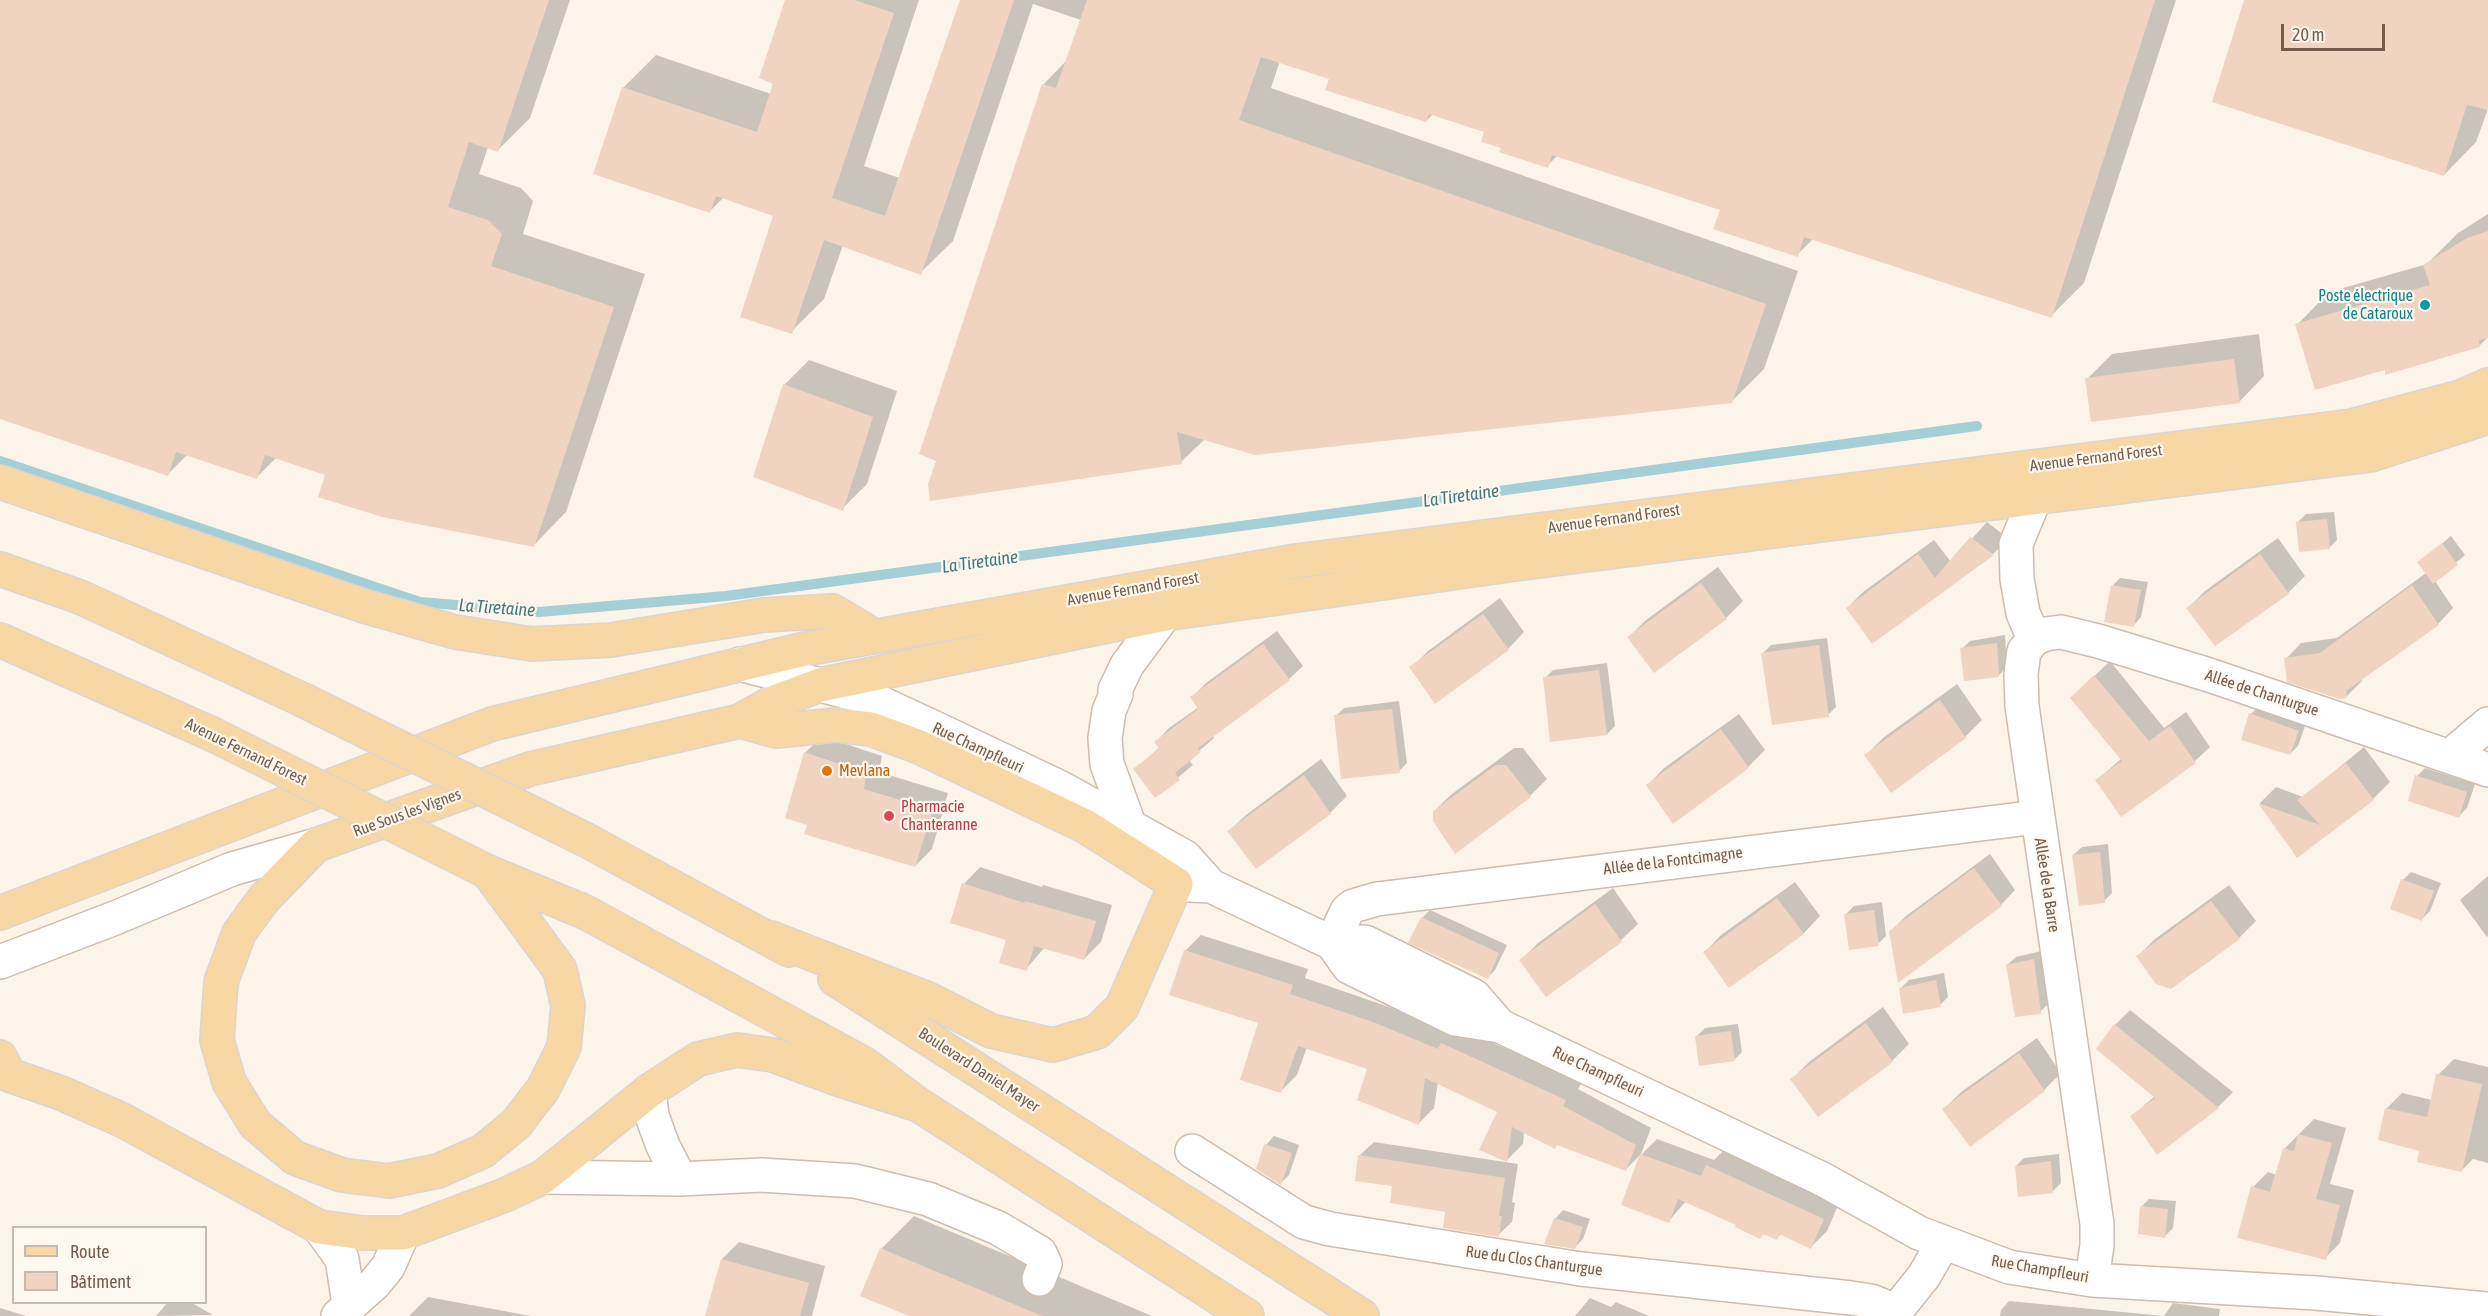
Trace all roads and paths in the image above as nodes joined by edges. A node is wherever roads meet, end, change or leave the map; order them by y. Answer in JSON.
{"nodes":[{"id":1,"x":2488,"y":385,"type":"edge"},
{"id":2,"x":2488,"y":417,"type":"edge"},
{"id":3,"x":0,"y":482,"type":"edge"},
{"id":4,"x":2035,"y":498,"type":"junction"},
{"id":5,"x":0,"y":569,"type":"edge"},
{"id":6,"x":1165,"y":614,"type":"junction"},
{"id":7,"x":874,"y":636,"type":"junction"},
{"id":8,"x":2034,"y":639,"type":"junction"},
{"id":9,"x":0,"y":640,"type":"edge"},
{"id":10,"x":740,"y":664,"type":"junction"},
{"id":11,"x":820,"y":685,"type":"junction"},
{"id":12,"x":740,"y":721,"type":"junction"},
{"id":13,"x":2488,"y":724,"type":"edge"},
{"id":14,"x":2450,"y":756,"type":"junction"},
{"id":15,"x":2488,"y":770,"type":"edge"},
{"id":16,"x":2037,"y":817,"type":"junction"},
{"id":17,"x":1128,"y":840,"type":"junction"},
{"id":18,"x":316,"y":845,"type":"junction"},
{"id":19,"x":488,"y":872,"type":"junction"},
{"id":20,"x":1176,"y":884,"type":"junction"},
{"id":21,"x":1211,"y":886,"type":"junction"},
{"id":22,"x":0,"y":913,"type":"edge"},
{"id":23,"x":771,"y":938,"type":"junction"},
{"id":24,"x":1332,"y":943,"type":"junction"},
{"id":25,"x":0,"y":962,"type":"edge"},
{"id":26,"x":3,"y":1068,"type":"edge"},
{"id":27,"x":649,"y":1091,"type":"junction"},
{"id":28,"x":920,"y":1105,"type":"junction"},
{"id":29,"x":1192,"y":1151,"type":"dead end"},
{"id":30,"x":543,"y":1176,"type":"junction"},
{"id":31,"x":680,"y":1179,"type":"junction"},
{"id":32,"x":320,"y":1227,"type":"junction"},
{"id":33,"x":403,"y":1233,"type":"junction"},
{"id":34,"x":1943,"y":1244,"type":"junction"},
{"id":35,"x":1039,"y":1279,"type":"dead end"},
{"id":36,"x":2092,"y":1280,"type":"junction"},
{"id":37,"x":2488,"y":1309,"type":"edge"},
{"id":38,"x":343,"y":1310,"type":"edge"},
{"id":39,"x":1894,"y":1314,"type":"edge"},
{"id":40,"x":1247,"y":1316,"type":"edge"},
{"id":41,"x":1362,"y":1316,"type":"edge"}],
"edges":[{"from":1,"to":7,"type":"main road","name":"Avenue Fernand Forest"},
{"from":2,"to":4,"type":"main road","name":"Avenue Fernand Forest"},
{"from":3,"to":7,"type":"main road"},
{"from":4,"to":6,"type":"main road","name":"Avenue Fernand Forest"},
{"from":4,"to":8,"type":"street"},
{"from":5,"to":23,"type":"main road","name":"Boulevard Daniel Mayer","bridge":true},
{"from":6,"to":11,"type":"main road","name":"Avenue Fernand Forest"},
{"from":6,"to":17,"type":"street"},
{"from":7,"to":10,"type":"main road","name":"Avenue Fernand Forest"},
{"from":8,"to":14,"type":"street","name":"Allée de Chanturgue"},
{"from":8,"to":16,"type":"street","name":"Allée de la Barre"},
{"from":9,"to":19,"type":"main road","name":"Avenue Fernand Forest","bridge":true},
{"from":10,"to":11,"type":"street","name":"Rue Champfleuri"},
{"from":10,"to":22,"type":"main road"},
{"from":11,"to":12,"type":"main road","name":"Rue Sous les Vignes"},
{"from":11,"to":17,"type":"street","name":"Rue Champfleuri"},
{"from":12,"to":17,"type":"main road"},
{"from":12,"to":18,"type":"main road","name":"Rue Sous les Vignes"},
{"from":13,"to":14,"type":"street"},
{"from":14,"to":15,"type":"street","name":"Allée de Chanturgue"},
{"from":16,"to":24,"type":"street","name":"Allée de la Fontcimagne"},
{"from":16,"to":36,"type":"street","name":"Allée de la Barre"},
{"from":17,"to":20,"type":"main road"},
{"from":17,"to":21,"type":"street","name":"Rue Champfleuri"},
{"from":18,"to":19,"type":"main road"},
{"from":18,"to":25,"type":"street","name":"Rue Sous les Vignes"},
{"from":19,"to":28,"type":"main road"},
{"from":20,"to":21,"type":"street","name":"Rue Champfleuri"},
{"from":20,"to":23,"type":"main road"},
{"from":21,"to":24,"type":"street","name":"Rue Champfleuri"},
{"from":23,"to":41,"type":"main road","name":"Boulevard Daniel Mayer"},
{"from":24,"to":34,"type":"street","name":"Rue Champfleuri"},
{"from":26,"to":32,"type":"main road"},
{"from":27,"to":28,"type":"main road"},
{"from":27,"to":30,"type":"main road"},
{"from":27,"to":31,"type":"street"},
{"from":28,"to":40,"type":"main road"},
{"from":29,"to":39,"type":"street","name":"Rue du Clos Chanturgue"},
{"from":30,"to":31,"type":"street"},
{"from":30,"to":33,"type":"main road"},
{"from":31,"to":35,"type":"street"},
{"from":32,"to":33,"type":"main road"},
{"from":32,"to":38,"type":"street"},
{"from":33,"to":38,"type":"street"},
{"from":34,"to":36,"type":"street","name":"Rue Champfleuri"},
{"from":34,"to":39,"type":"street"},
{"from":36,"to":37,"type":"street","name":"Rue Champfleuri"}]}
